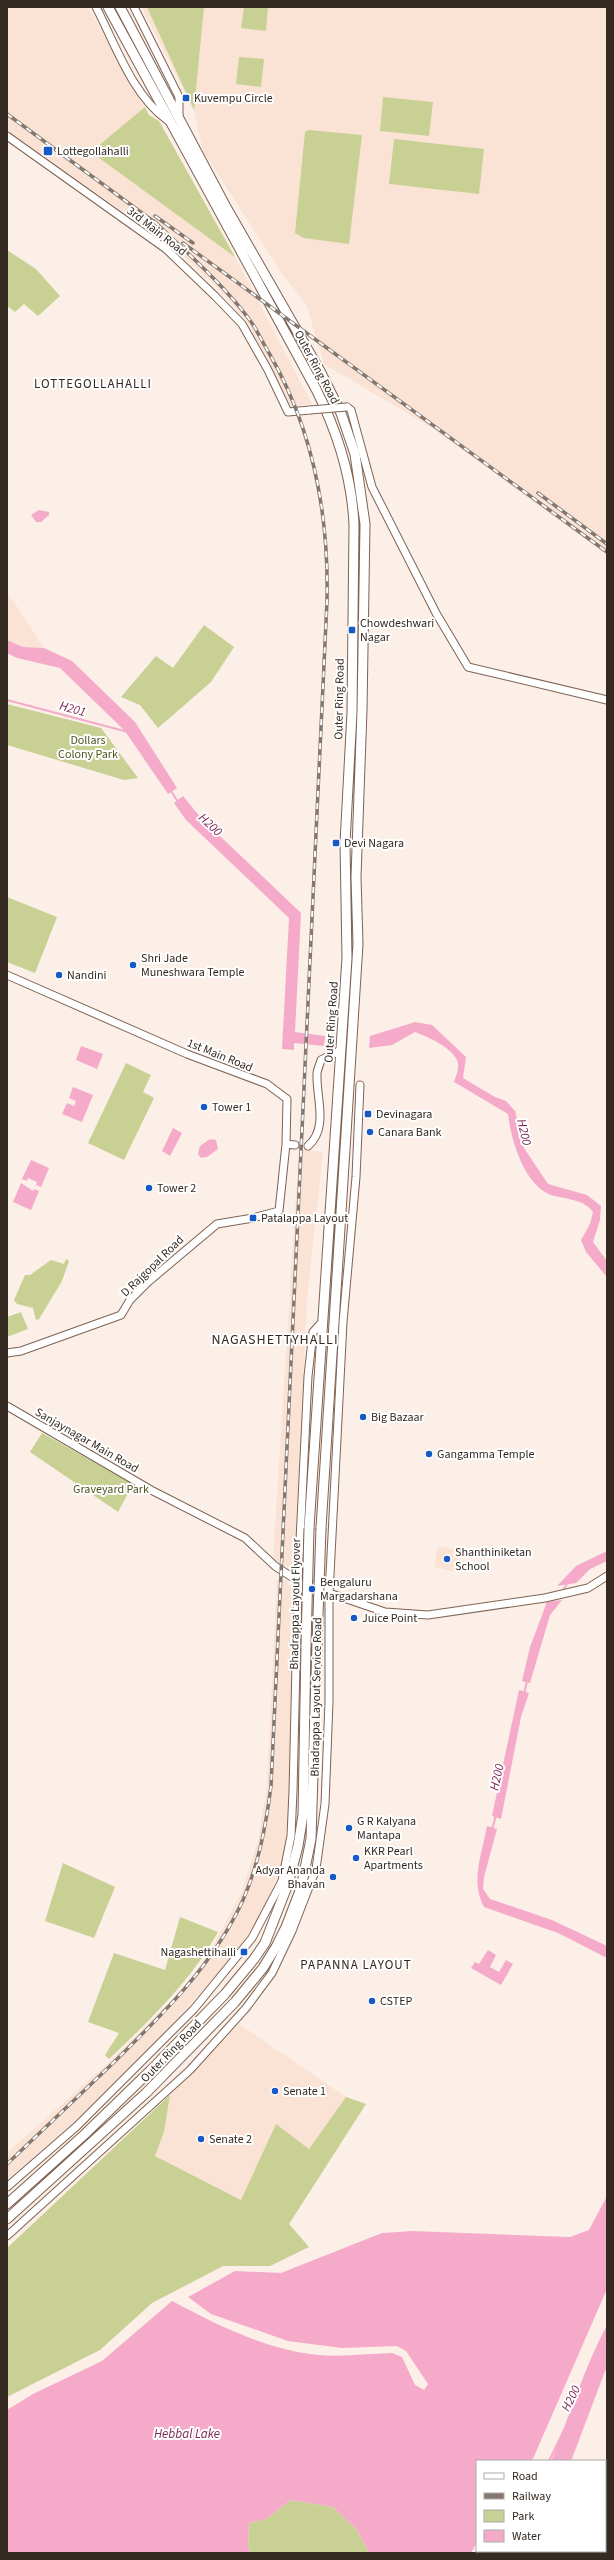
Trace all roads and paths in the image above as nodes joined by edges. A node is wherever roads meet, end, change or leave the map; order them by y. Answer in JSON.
{"nodes":[{"id":1,"x":96,"y":7,"type":"edge"},
{"id":2,"x":108,"y":7,"type":"edge"},
{"id":3,"x":120,"y":7,"type":"edge"},
{"id":4,"x":134,"y":7,"type":"edge"},
{"id":5,"x":179,"y":119,"type":"junction"},
{"id":6,"x":167,"y":120,"type":"junction"},
{"id":7,"x":7,"y":136,"type":"edge"},
{"id":8,"x":607,"y":700,"type":"edge"},
{"id":9,"x":7,"y":975,"type":"edge"},
{"id":10,"x":341,"y":1050,"type":"junction"},
{"id":11,"x":360,"y":1085,"type":"dead end"},
{"id":12,"x":286,"y":1144,"type":"junction"},
{"id":13,"x":295,"y":1145,"type":"tunnel mouth"},
{"id":14,"x":308,"y":1146,"type":"dead end"},
{"id":15,"x":245,"y":1219,"type":"joint"},
{"id":16,"x":339,"y":1322,"type":"junction"},
{"id":17,"x":321,"y":1323,"type":"junction"},
{"id":18,"x":7,"y":1353,"type":"edge"},
{"id":19,"x":7,"y":1406,"type":"edge"},
{"id":20,"x":607,"y":1576,"type":"edge"},
{"id":21,"x":299,"y":1583,"type":"junction"},
{"id":22,"x":327,"y":1593,"type":"junction"},
{"id":23,"x":307,"y":1866,"type":"junction"},
{"id":24,"x":316,"y":1869,"type":"junction"},
{"id":25,"x":285,"y":1883,"type":"junction"},
{"id":26,"x":7,"y":2187,"type":"edge"},
{"id":27,"x":7,"y":2204,"type":"edge"},
{"id":28,"x":7,"y":2219,"type":"edge"},
{"id":29,"x":7,"y":2236,"type":"edge"}],
"edges":[{"from":1,"to":6,"type":"street"},
{"from":2,"to":6,"type":"highway","name":"Outer Ring Road"},
{"from":3,"to":5,"type":"highway","name":"Outer Ring Road"},
{"from":4,"to":5,"type":"street"},
{"from":5,"to":16,"type":"highway","name":"Outer Ring Road"},
{"from":6,"to":10,"type":"highway","name":"Outer Ring Road"},
{"from":7,"to":8,"type":"street","name":"3rd Main Road","bridge":true},
{"from":9,"to":12,"type":"street","name":"1st Main Road"},
{"from":10,"to":14,"type":"street"},
{"from":10,"to":17,"type":"highway","name":"Outer Ring Road"},
{"from":11,"to":16,"type":"street","name":"Bhadrappa Layout Service Road"},
{"from":12,"to":13,"type":"street"},
{"from":12,"to":15,"type":"street","name":"1st Main Road"},
{"from":15,"to":18,"type":"street","name":"D Rajgopal Road"},
{"from":16,"to":22,"type":"street","name":"Bhadrappa Layout Service Road"},
{"from":16,"to":23,"type":"highway","name":"Bhadrappa Layout Flyover","bridge":true},
{"from":17,"to":21,"type":"street"},
{"from":17,"to":25,"type":"highway","name":"Bhadrappa Layout Flyover","bridge":true},
{"from":19,"to":21,"type":"street","name":"Sanjaynagar Main Road"},
{"from":20,"to":22,"type":"street"},
{"from":21,"to":22,"type":"street"},
{"from":21,"to":25,"type":"street"},
{"from":22,"to":24,"type":"street","name":"Bhadrappa Layout Service Road"},
{"from":23,"to":24,"type":"highway"},
{"from":23,"to":28,"type":"highway","name":"Outer Ring Road"},
{"from":24,"to":29,"type":"street","name":"Bhadrappa Layout Service Road"},
{"from":25,"to":26,"type":"street"},
{"from":25,"to":27,"type":"highway","name":"Outer Ring Road"}]}
